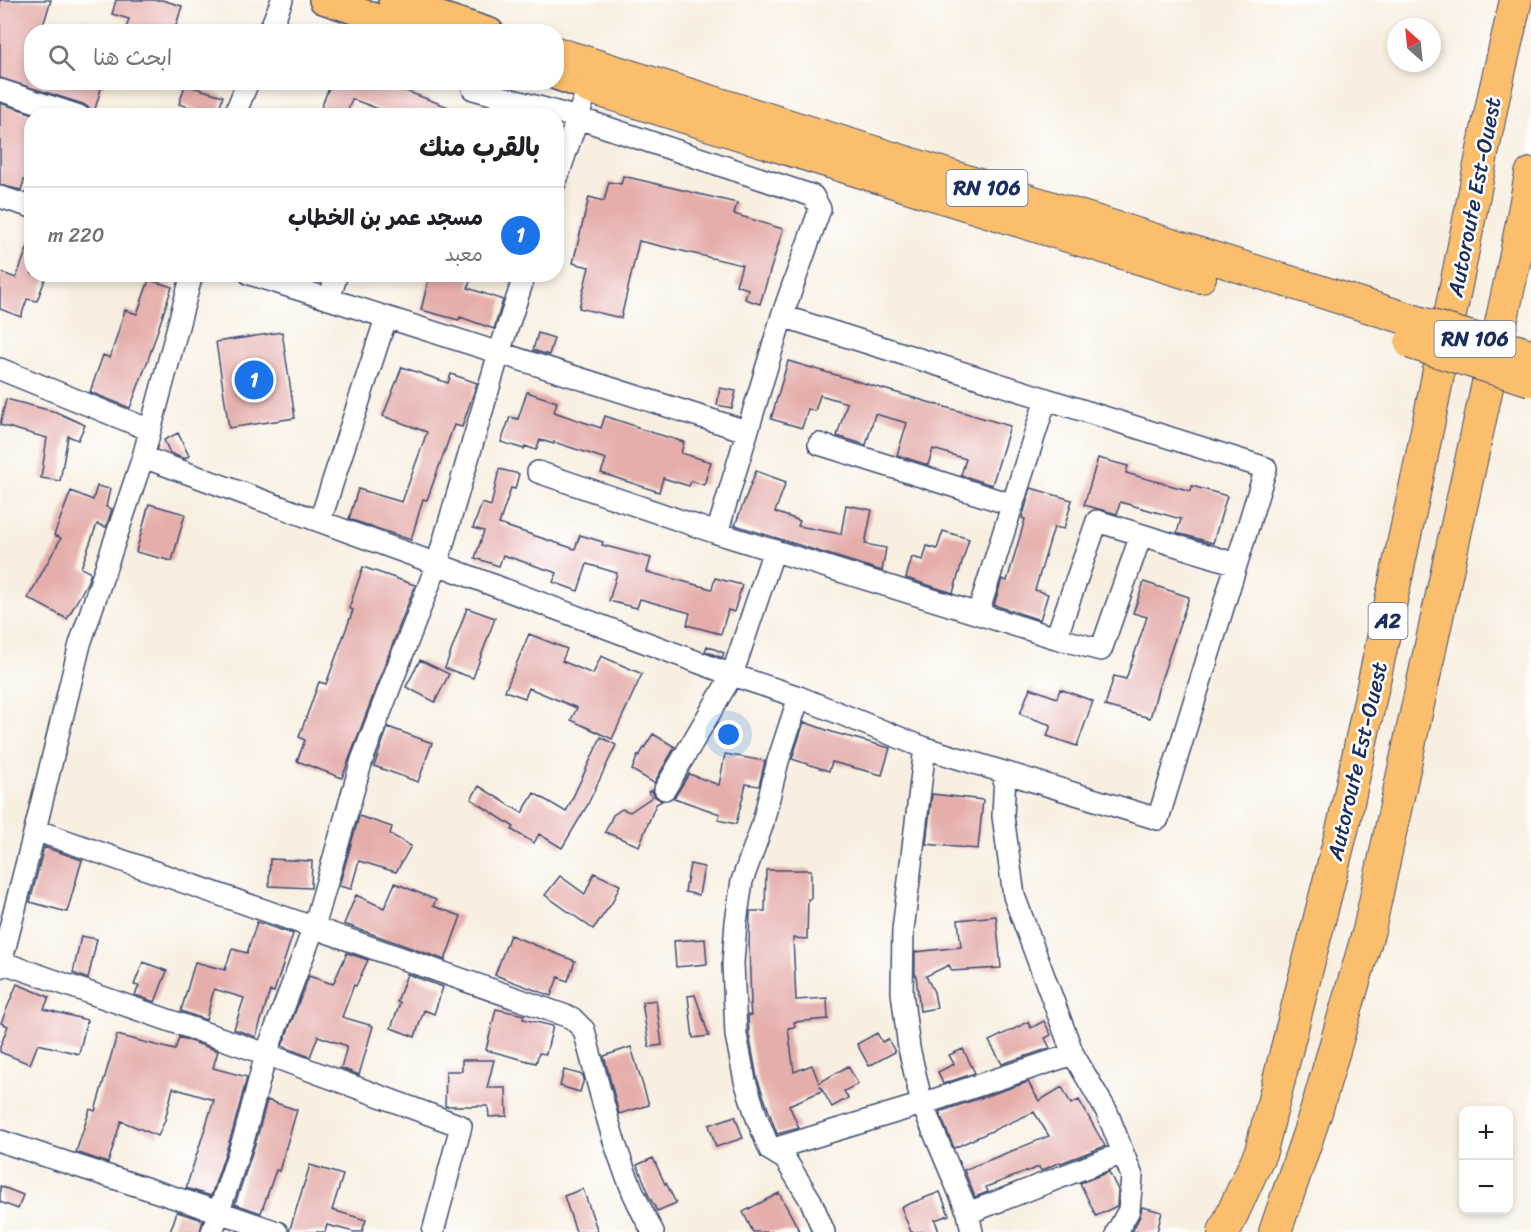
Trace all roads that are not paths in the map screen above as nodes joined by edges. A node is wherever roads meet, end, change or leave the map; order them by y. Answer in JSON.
{"nodes":[{"id":1,"x":282,"y":0,"type":"edge"},
{"id":2,"x":323,"y":0,"type":"edge"},
{"id":3,"x":392,"y":0,"type":"edge"},
{"id":4,"x":1516,"y":0,"type":"edge"},
{"id":5,"x":272,"y":24,"type":"edge"},
{"id":6,"x":396,"y":24,"type":"edge"},
{"id":7,"x":466,"y":24,"type":"edge"},
{"id":8,"x":564,"y":56,"type":"edge"},
{"id":9,"x":564,"y":79,"type":"edge"},
{"id":10,"x":588,"y":87,"type":"junction"},
{"id":11,"x":0,"y":90,"type":"edge"},
{"id":12,"x":245,"y":90,"type":"edge"},
{"id":13,"x":477,"y":90,"type":"edge"},
{"id":14,"x":55,"y":108,"type":"edge"},
{"id":15,"x":237,"y":108,"type":"edge"},
{"id":16,"x":542,"y":108,"type":"edge"},
{"id":17,"x":564,"y":114,"type":"edge"},
{"id":18,"x":578,"y":118,"type":"junction"},
{"id":19,"x":564,"y":158,"type":"edge"},
{"id":20,"x":1531,"y":174,"type":"edge"},
{"id":21,"x":0,"y":197,"type":"edge"},
{"id":22,"x":24,"y":204,"type":"edge"},
{"id":23,"x":190,"y":282,"type":"edge"},
{"id":24,"x":275,"y":282,"type":"edge"},
{"id":25,"x":334,"y":282,"type":"edge"},
{"id":26,"x":522,"y":282,"type":"edge"},
{"id":27,"x":329,"y":299,"type":"junction"},
{"id":28,"x":782,"y":316,"type":"junction"},
{"id":29,"x":386,"y":318,"type":"junction"},
{"id":30,"x":1415,"y":333,"type":"junction"},
{"id":31,"x":499,"y":353,"type":"junction"},
{"id":32,"x":1531,"y":355,"type":"edge"},
{"id":33,"x":0,"y":369,"type":"edge"},
{"id":34,"x":1531,"y":380,"type":"edge"},
{"id":35,"x":1046,"y":399,"type":"junction"},
{"id":36,"x":150,"y":430,"type":"junction"},
{"id":37,"x":746,"y":431,"type":"junction"},
{"id":38,"x":819,"y":444,"type":"dead end"},
{"id":39,"x":143,"y":457,"type":"junction"},
{"id":40,"x":538,"y":472,"type":"dead end"},
{"id":41,"x":1013,"y":505,"type":"junction"},
{"id":42,"x":320,"y":521,"type":"junction"},
{"id":43,"x":717,"y":532,"type":"junction"},
{"id":44,"x":1141,"y":535,"type":"junction"},
{"id":45,"x":774,"y":550,"type":"junction"},
{"id":46,"x":437,"y":564,"type":"junction"},
{"id":47,"x":1236,"y":564,"type":"junction"},
{"id":48,"x":978,"y":613,"type":"junction"},
{"id":49,"x":1056,"y":638,"type":"junction"},
{"id":50,"x":732,"y":675,"type":"junction"},
{"id":51,"x":799,"y":697,"type":"junction"},
{"id":52,"x":925,"y":748,"type":"junction"},
{"id":53,"x":1005,"y":772,"type":"junction"},
{"id":54,"x":665,"y":789,"type":"dead end"},
{"id":55,"x":35,"y":830,"type":"junction"},
{"id":56,"x":314,"y":927,"type":"junction"},
{"id":57,"x":1,"y":965,"type":"edge"},
{"id":58,"x":266,"y":1054,"type":"junction"},
{"id":59,"x":1073,"y":1054,"type":"junction"},
{"id":60,"x":922,"y":1104,"type":"junction"},
{"id":61,"x":0,"y":1142,"type":"edge"},
{"id":62,"x":770,"y":1150,"type":"junction"},
{"id":63,"x":1123,"y":1154,"type":"junction"},
{"id":64,"x":219,"y":1212,"type":"junction"},
{"id":65,"x":970,"y":1222,"type":"edge"},
{"id":66,"x":650,"y":1231,"type":"edge"},
{"id":67,"x":212,"y":1232,"type":"edge"},
{"id":68,"x":277,"y":1232,"type":"edge"},
{"id":69,"x":433,"y":1232,"type":"edge"},
{"id":70,"x":824,"y":1232,"type":"edge"},
{"id":71,"x":1117,"y":1232,"type":"edge"},
{"id":72,"x":1224,"y":1232,"type":"edge"},
{"id":73,"x":1275,"y":1232,"type":"edge"}],
"edges":[{"from":1,"to":5,"type":"street"},
{"from":2,"to":6,"type":"main road"},
{"from":3,"to":7,"type":"main road"},
{"from":4,"to":72,"type":"highway","name":"Autoroute Est-Ouest","number":"A2"},
{"from":8,"to":30,"type":"highway","number":"RN 106"},
{"from":9,"to":10,"type":"main road","number":"RN 106"},
{"from":10,"to":18,"type":"street"},
{"from":10,"to":30,"type":"highway","number":"RN 106"},
{"from":11,"to":14,"type":"street"},
{"from":12,"to":15,"type":"street"},
{"from":13,"to":16,"type":"street"},
{"from":17,"to":18,"type":"street"},
{"from":18,"to":19,"type":"street"},
{"from":18,"to":28,"type":"street"},
{"from":20,"to":73,"type":"highway","name":"Autoroute Est-Ouest","number":"A2"},
{"from":21,"to":22,"type":"street"},
{"from":23,"to":36,"type":"street"},
{"from":24,"to":27,"type":"street"},
{"from":25,"to":27,"type":"street"},
{"from":26,"to":31,"type":"street"},
{"from":27,"to":29,"type":"street"},
{"from":28,"to":35,"type":"street"},
{"from":28,"to":37,"type":"street"},
{"from":29,"to":31,"type":"street"},
{"from":29,"to":42,"type":"street"},
{"from":30,"to":32,"type":"highway","number":"RN 106","bridge":true},
{"from":30,"to":34,"type":"highway","bridge":true},
{"from":31,"to":37,"type":"street"},
{"from":31,"to":46,"type":"street"},
{"from":33,"to":36,"type":"street"},
{"from":35,"to":41,"type":"street"},
{"from":35,"to":47,"type":"street"},
{"from":36,"to":39,"type":"street"},
{"from":37,"to":43,"type":"street"},
{"from":38,"to":41,"type":"street"},
{"from":39,"to":42,"type":"street"},
{"from":39,"to":55,"type":"street"},
{"from":40,"to":43,"type":"street"},
{"from":41,"to":48,"type":"street"},
{"from":42,"to":46,"type":"street"},
{"from":43,"to":45,"type":"street"},
{"from":44,"to":47,"type":"street"},
{"from":44,"to":49,"type":"street"},
{"from":44,"to":49,"type":"street"},
{"from":45,"to":48,"type":"street"},
{"from":45,"to":50,"type":"street"},
{"from":46,"to":50,"type":"street"},
{"from":46,"to":56,"type":"street"},
{"from":47,"to":53,"type":"street"},
{"from":48,"to":49,"type":"street"},
{"from":50,"to":51,"type":"street"},
{"from":50,"to":54,"type":"street"},
{"from":51,"to":52,"type":"street"},
{"from":51,"to":62,"type":"street"},
{"from":52,"to":53,"type":"street"},
{"from":52,"to":60,"type":"street"},
{"from":53,"to":59,"type":"street"},
{"from":55,"to":56,"type":"street"},
{"from":55,"to":57,"type":"street"},
{"from":56,"to":58,"type":"street"},
{"from":56,"to":66,"type":"street"},
{"from":57,"to":58,"type":"street"},
{"from":58,"to":64,"type":"street"},
{"from":58,"to":69,"type":"street"},
{"from":59,"to":60,"type":"street"},
{"from":59,"to":63,"type":"street"},
{"from":60,"to":62,"type":"street"},
{"from":60,"to":65,"type":"street"},
{"from":61,"to":64,"type":"street"},
{"from":62,"to":70,"type":"street"},
{"from":63,"to":65,"type":"street"},
{"from":63,"to":71,"type":"street"},
{"from":64,"to":67,"type":"street"},
{"from":64,"to":68,"type":"street"}]}
